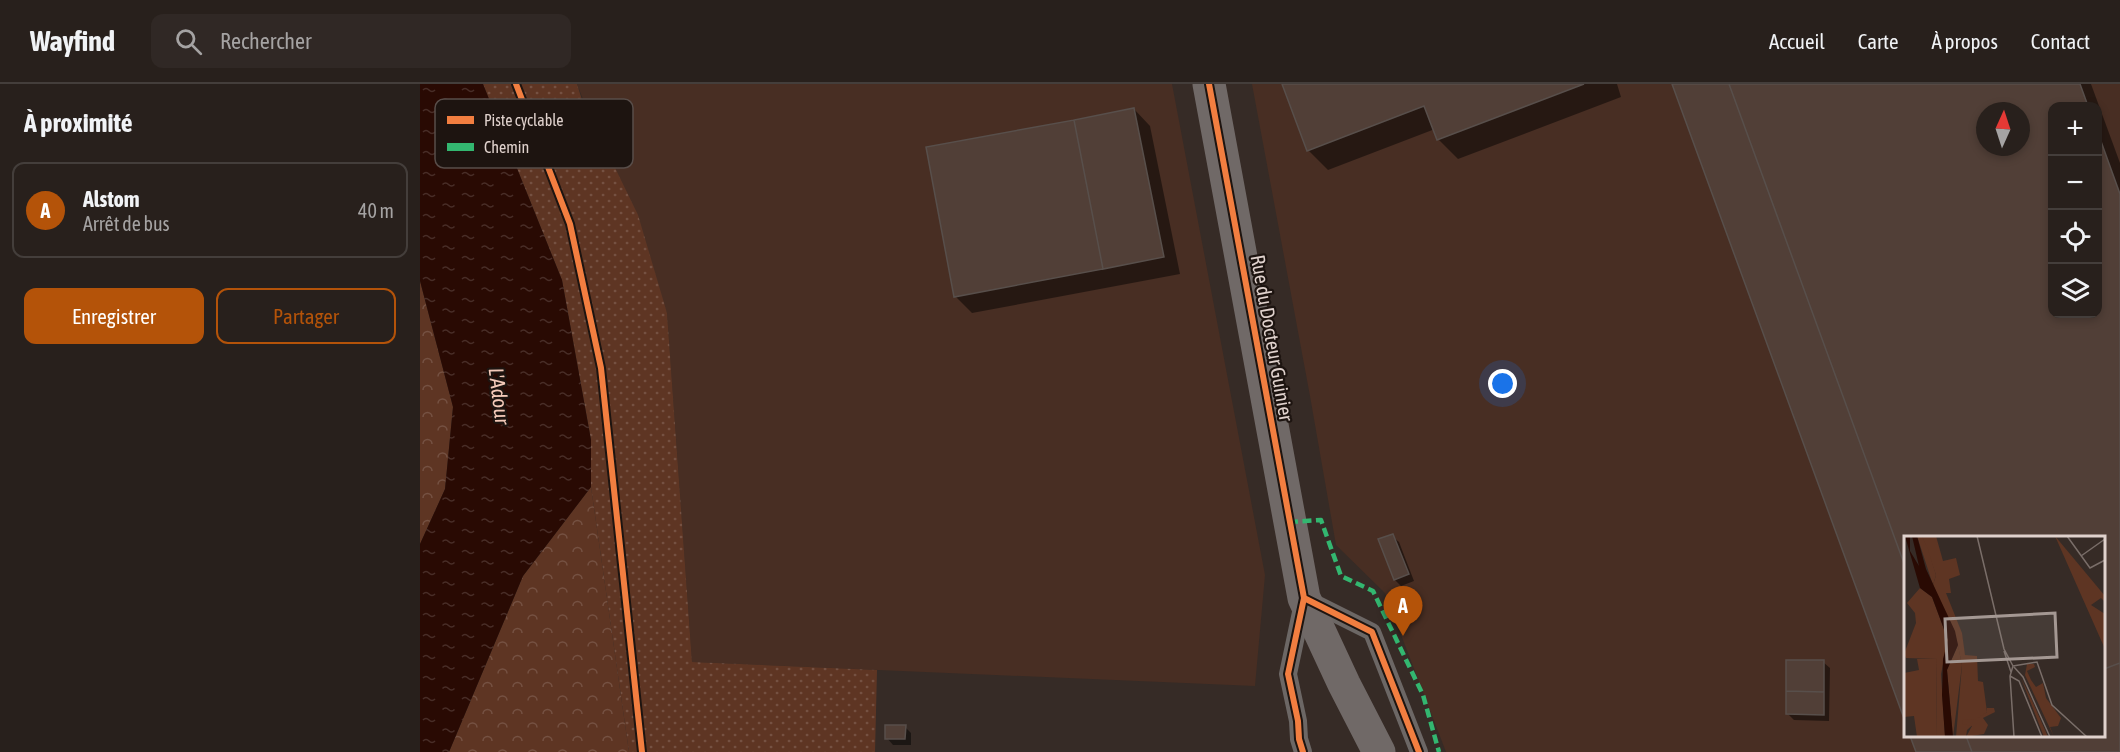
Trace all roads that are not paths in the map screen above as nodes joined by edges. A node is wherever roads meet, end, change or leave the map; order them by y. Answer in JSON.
{"nodes":[{"id":1,"x":1209,"y":84,"type":"edge"},
{"id":2,"x":1304,"y":598,"type":"junction"},
{"id":3,"x":1304,"y":752,"type":"edge"},
{"id":4,"x":1379,"y":752,"type":"edge"},
{"id":5,"x":1419,"y":752,"type":"edge"}],
"edges":[{"from":1,"to":2,"type":"main road","name":"Rue du Docteur Guinier"},
{"from":2,"to":3,"type":"lane"},
{"from":2,"to":4,"type":"main road","name":"Rue du Docteur Guinier"},
{"from":2,"to":5,"type":"lane"}]}
